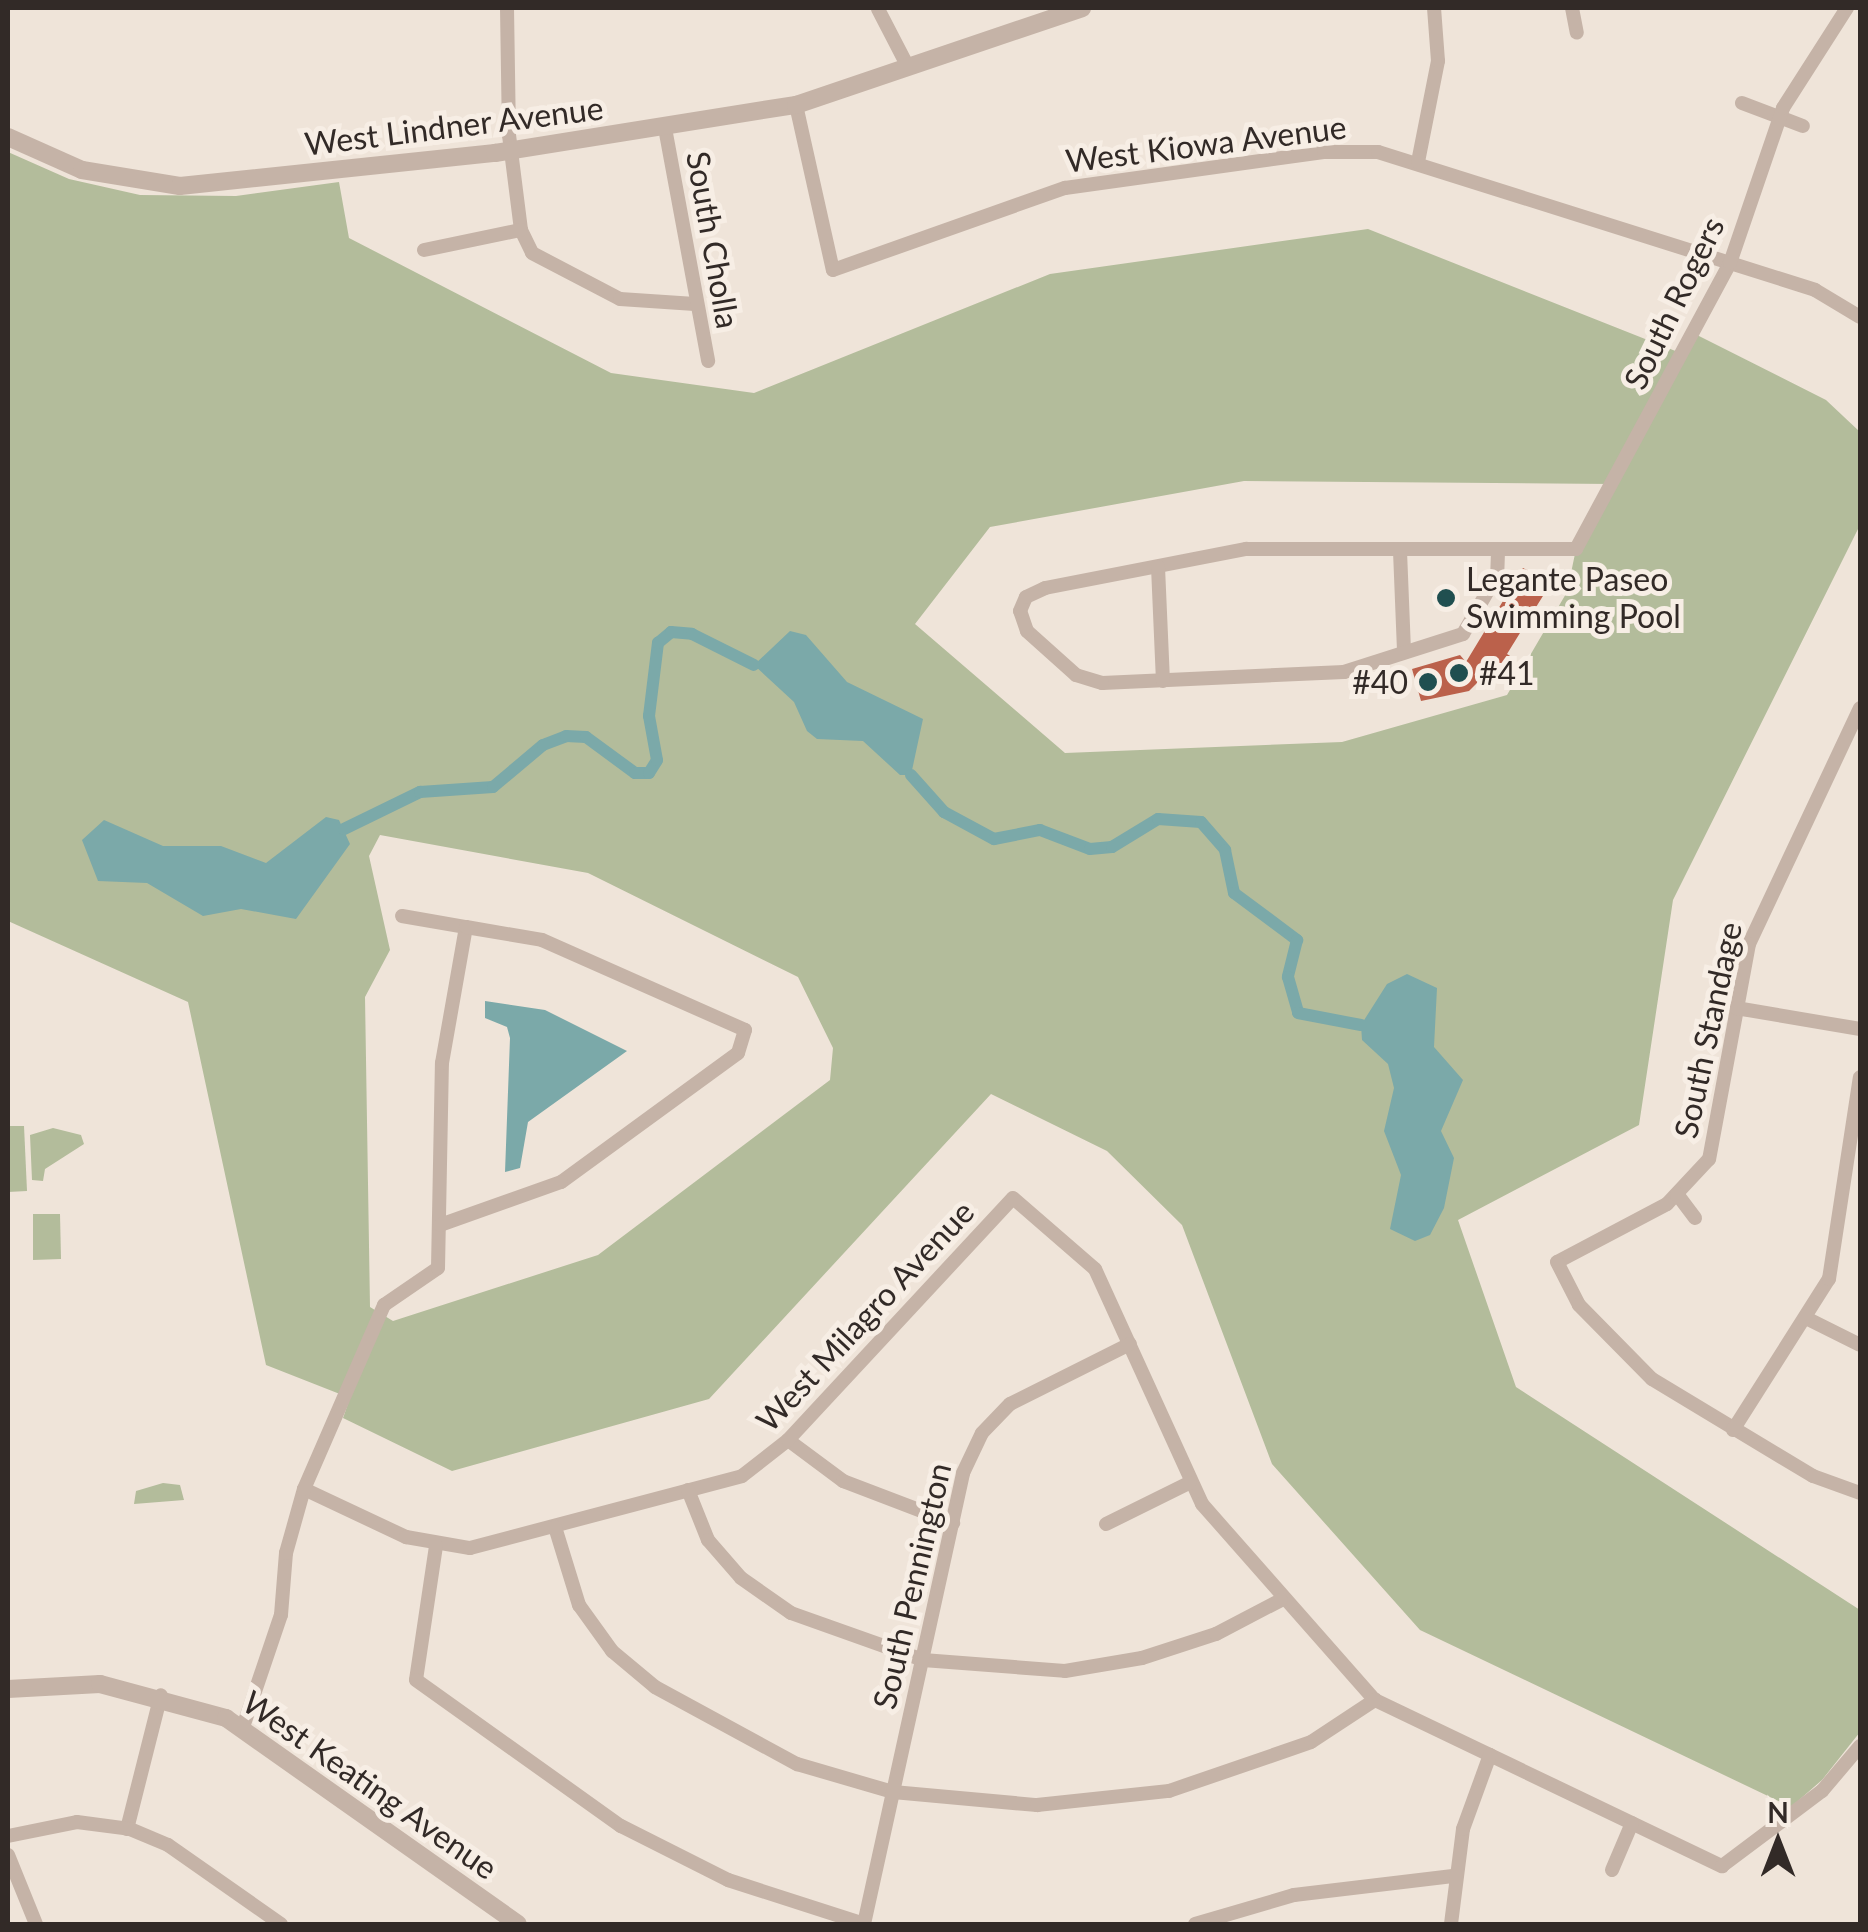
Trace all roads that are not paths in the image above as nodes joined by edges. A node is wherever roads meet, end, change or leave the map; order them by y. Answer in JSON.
{"nodes":[{"id":1,"x":506,"y":8,"type":"edge"},
{"id":2,"x":1082,"y":8,"type":"edge"},
{"id":3,"x":1434,"y":8,"type":"edge"},
{"id":4,"x":1572,"y":8,"type":"edge"},
{"id":5,"x":1847,"y":8,"type":"edge"},
{"id":6,"x":878,"y":10,"type":"edge"},
{"id":7,"x":1043,"y":13,"type":"edge"},
{"id":8,"x":1577,"y":32,"type":"dead end"},
{"id":9,"x":907,"y":65,"type":"junction"},
{"id":10,"x":1742,"y":102,"type":"dead end"},
{"id":11,"x":796,"y":105,"type":"junction"},
{"id":12,"x":1780,"y":116,"type":"junction"},
{"id":13,"x":1802,"y":126,"type":"dead end"},
{"id":14,"x":665,"y":128,"type":"junction"},
{"id":15,"x":8,"y":138,"type":"edge"},
{"id":16,"x":512,"y":151,"type":"junction"},
{"id":17,"x":1418,"y":162,"type":"junction"},
{"id":18,"x":521,"y":230,"type":"junction"},
{"id":19,"x":424,"y":250,"type":"dead end"},
{"id":20,"x":1730,"y":263,"type":"junction"},
{"id":21,"x":695,"y":304,"type":"junction"},
{"id":22,"x":1860,"y":317,"type":"edge"},
{"id":23,"x":708,"y":361,"type":"dead end"},
{"id":24,"x":1400,"y":551,"type":"junction"},
{"id":25,"x":1498,"y":552,"type":"junction"},
{"id":26,"x":1158,"y":566,"type":"junction"},
{"id":27,"x":1404,"y":652,"type":"junction"},
{"id":28,"x":1163,"y":681,"type":"junction"},
{"id":29,"x":1860,"y":708,"type":"edge"},
{"id":30,"x":402,"y":916,"type":"dead end"},
{"id":31,"x":466,"y":927,"type":"junction"},
{"id":32,"x":1736,"y":1008,"type":"junction"},
{"id":33,"x":1860,"y":1028,"type":"edge"},
{"id":34,"x":1860,"y":1077,"type":"edge"},
{"id":35,"x":1677,"y":1194,"type":"junction"},
{"id":36,"x":1695,"y":1218,"type":"dead end"},
{"id":37,"x":440,"y":1225,"type":"junction"},
{"id":38,"x":1806,"y":1318,"type":"junction"},
{"id":39,"x":1130,"y":1344,"type":"junction"},
{"id":40,"x":1860,"y":1345,"type":"edge"},
{"id":41,"x":1733,"y":1430,"type":"junction"},
{"id":42,"x":788,"y":1440,"type":"junction"},
{"id":43,"x":1189,"y":1483,"type":"junction"},
{"id":44,"x":304,"y":1488,"type":"junction"},
{"id":45,"x":688,"y":1490,"type":"junction"},
{"id":46,"x":1860,"y":1493,"type":"edge"},
{"id":47,"x":953,"y":1523,"type":"junction"},
{"id":48,"x":1106,"y":1524,"type":"dead end"},
{"id":49,"x":555,"y":1527,"type":"junction"},
{"id":50,"x":436,"y":1546,"type":"junction"},
{"id":51,"x":1281,"y":1600,"type":"junction"},
{"id":52,"x":923,"y":1660,"type":"junction"},
{"id":53,"x":8,"y":1689,"type":"edge"},
{"id":54,"x":161,"y":1694,"type":"junction"},
{"id":55,"x":1375,"y":1700,"type":"junction"},
{"id":56,"x":243,"y":1727,"type":"junction"},
{"id":57,"x":1860,"y":1746,"type":"edge"},
{"id":58,"x":1490,"y":1755,"type":"junction"},
{"id":59,"x":893,"y":1792,"type":"junction"},
{"id":60,"x":1632,"y":1824,"type":"junction"},
{"id":61,"x":127,"y":1829,"type":"junction"},
{"id":62,"x":8,"y":1836,"type":"edge"},
{"id":63,"x":8,"y":1855,"type":"edge"},
{"id":64,"x":1612,"y":1870,"type":"dead end"},
{"id":65,"x":1453,"y":1876,"type":"junction"},
{"id":66,"x":36,"y":1924,"type":"edge"},
{"id":67,"x":281,"y":1924,"type":"edge"},
{"id":68,"x":518,"y":1924,"type":"edge"},
{"id":69,"x":864,"y":1924,"type":"edge"},
{"id":70,"x":1195,"y":1924,"type":"edge"},
{"id":71,"x":1452,"y":1924,"type":"edge"}],
"edges":[{"from":1,"to":16,"type":"street"},
{"from":2,"to":7,"type":"street","name":"West Lindner Avenue"},
{"from":3,"to":17,"type":"street"},
{"from":4,"to":8,"type":"street"},
{"from":5,"to":12,"type":"street","name":"South Rogers"},
{"from":6,"to":9,"type":"street"},
{"from":7,"to":9,"type":"street","name":"West Lindner Avenue"},
{"from":9,"to":11,"type":"street","name":"West Lindner Avenue"},
{"from":10,"to":12,"type":"street"},
{"from":11,"to":14,"type":"street","name":"West Lindner Avenue"},
{"from":11,"to":17,"type":"street","name":"West Kiowa Avenue"},
{"from":12,"to":13,"type":"street"},
{"from":12,"to":20,"type":"street","name":"South Rogers"},
{"from":14,"to":16,"type":"street","name":"West Lindner Avenue"},
{"from":14,"to":21,"type":"street","name":"South Cholla"},
{"from":15,"to":16,"type":"street","name":"West Lindner Avenue"},
{"from":16,"to":18,"type":"street"},
{"from":17,"to":20,"type":"street","name":"West Kiowa Avenue"},
{"from":18,"to":19,"type":"street"},
{"from":18,"to":21,"type":"street"},
{"from":20,"to":22,"type":"street","name":"West Kiowa Avenue"},
{"from":20,"to":25,"type":"street","name":"South Rogers"},
{"from":21,"to":23,"type":"street","name":"South Cholla"},
{"from":24,"to":25,"type":"street","name":"South Rogers"},
{"from":24,"to":26,"type":"street","name":"South Rogers"},
{"from":24,"to":27,"type":"street"},
{"from":25,"to":27,"type":"street","name":"South Rogers"},
{"from":26,"to":28,"type":"street"},
{"from":26,"to":28,"type":"street","name":"South Rogers"},
{"from":27,"to":28,"type":"street","name":"South Rogers"},
{"from":29,"to":32,"type":"street","name":"South Standage"},
{"from":30,"to":31,"type":"street"},
{"from":31,"to":37,"type":"street"},
{"from":31,"to":37,"type":"street"},
{"from":32,"to":33,"type":"street"},
{"from":32,"to":35,"type":"street","name":"South Standage"},
{"from":34,"to":38,"type":"street"},
{"from":35,"to":36,"type":"street"},
{"from":35,"to":41,"type":"street","name":"South Standage"},
{"from":37,"to":44,"type":"street"},
{"from":38,"to":40,"type":"street"},
{"from":38,"to":41,"type":"street"},
{"from":39,"to":42,"type":"street","name":"West Milagro Avenue"},
{"from":39,"to":43,"type":"street","name":"West Milagro Avenue"},
{"from":39,"to":47,"type":"street","name":"South Pennington"},
{"from":41,"to":46,"type":"street"},
{"from":42,"to":45,"type":"street","name":"West Milagro Avenue"},
{"from":42,"to":47,"type":"street"},
{"from":43,"to":48,"type":"street"},
{"from":43,"to":51,"type":"street","name":"West Milagro Avenue"},
{"from":44,"to":50,"type":"street","name":"West Milagro Avenue"},
{"from":44,"to":56,"type":"street"},
{"from":45,"to":49,"type":"street","name":"West Milagro Avenue"},
{"from":45,"to":52,"type":"street"},
{"from":47,"to":52,"type":"street","name":"South Pennington"},
{"from":49,"to":50,"type":"street","name":"West Milagro Avenue"},
{"from":49,"to":59,"type":"street"},
{"from":50,"to":69,"type":"street"},
{"from":51,"to":52,"type":"street"},
{"from":51,"to":55,"type":"street","name":"West Milagro Avenue"},
{"from":52,"to":59,"type":"street","name":"South Pennington"},
{"from":53,"to":54,"type":"street","name":"West Keating Avenue"},
{"from":54,"to":56,"type":"street","name":"West Keating Avenue"},
{"from":54,"to":61,"type":"street"},
{"from":55,"to":58,"type":"street","name":"West Milagro Avenue"},
{"from":55,"to":59,"type":"street"},
{"from":56,"to":68,"type":"street","name":"West Keating Avenue"},
{"from":57,"to":60,"type":"street","name":"West Milagro Avenue"},
{"from":58,"to":60,"type":"street","name":"West Milagro Avenue"},
{"from":58,"to":65,"type":"street"},
{"from":59,"to":69,"type":"street","name":"South Pennington"},
{"from":60,"to":64,"type":"street"},
{"from":61,"to":62,"type":"street"},
{"from":61,"to":67,"type":"street"},
{"from":63,"to":66,"type":"street"},
{"from":65,"to":70,"type":"street"},
{"from":65,"to":71,"type":"street"}]}
